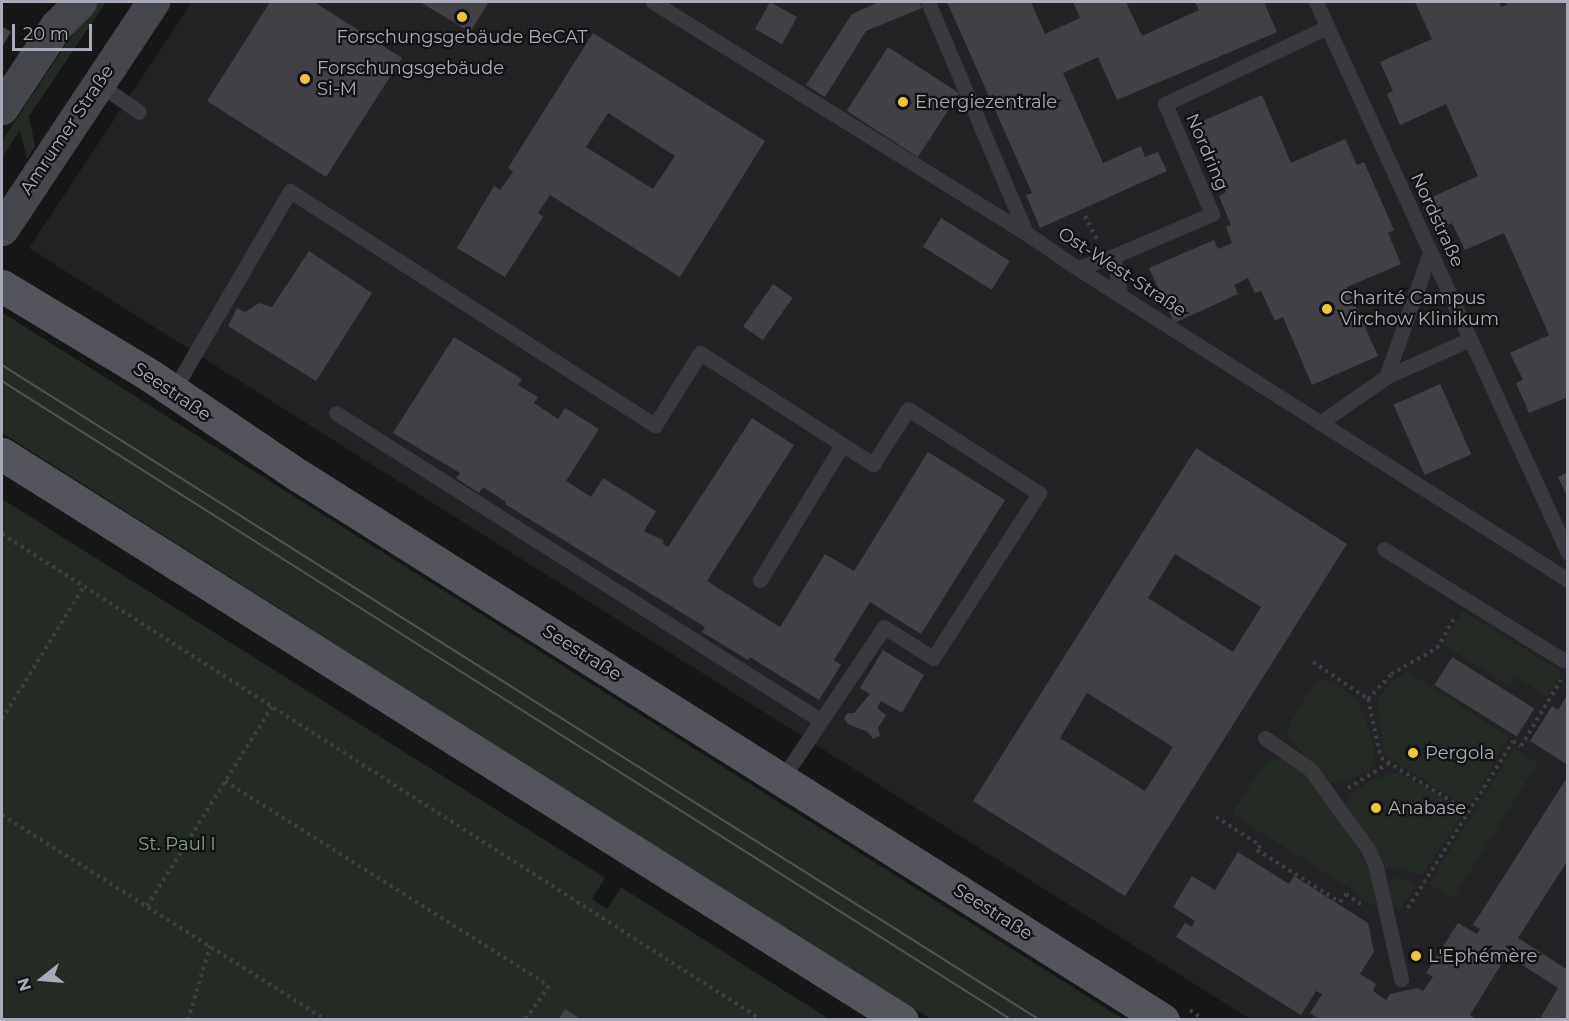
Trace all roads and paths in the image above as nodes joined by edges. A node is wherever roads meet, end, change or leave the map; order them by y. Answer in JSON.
{"nodes":[{"id":1,"x":80,"y":2,"type":"edge"},
{"id":2,"x":153,"y":2,"type":"edge"},
{"id":3,"x":652,"y":2,"type":"edge"},
{"id":4,"x":928,"y":2,"type":"edge"},
{"id":5,"x":1316,"y":2,"type":"edge"},
{"id":6,"x":1327,"y":27,"type":"junction"},
{"id":7,"x":98,"y":83,"type":"junction"},
{"id":8,"x":2,"y":108,"type":"edge"},
{"id":9,"x":139,"y":112,"type":"dead end"},
{"id":10,"x":1085,"y":216,"type":"dead end"},
{"id":11,"x":2,"y":229,"type":"edge"},
{"id":12,"x":1026,"y":233,"type":"junction"},
{"id":13,"x":1430,"y":253,"type":"junction"},
{"id":14,"x":1110,"y":257,"type":"junction"},
{"id":15,"x":1077,"y":268,"type":"junction"},
{"id":16,"x":2,"y":286,"type":"edge"},
{"id":17,"x":1120,"y":294,"type":"junction"},
{"id":18,"x":1470,"y":339,"type":"junction"},
{"id":19,"x":1386,"y":377,"type":"junction"},
{"id":20,"x":172,"y":391,"type":"junction"},
{"id":21,"x":336,"y":413,"type":"dead end"},
{"id":22,"x":1320,"y":423,"type":"junction"},
{"id":23,"x":842,"y":445,"type":"junction"},
{"id":24,"x":2,"y":454,"type":"edge"},
{"id":25,"x":2,"y":534,"type":"edge"},
{"id":26,"x":1384,"y":549,"type":"dead end"},
{"id":27,"x":1568,"y":553,"type":"edge"},
{"id":28,"x":760,"y":580,"type":"dead end"},
{"id":29,"x":1568,"y":580,"type":"edge"},
{"id":30,"x":84,"y":586,"type":"junction"},
{"id":31,"x":1466,"y":599,"type":"junction"},
{"id":32,"x":1563,"y":660,"type":"dead end"},
{"id":33,"x":1313,"y":662,"type":"dead end"},
{"id":34,"x":1562,"y":679,"type":"dead end"},
{"id":35,"x":1368,"y":699,"type":"junction"},
{"id":36,"x":272,"y":707,"type":"junction"},
{"id":37,"x":2,"y":719,"type":"edge"},
{"id":38,"x":820,"y":720,"type":"junction"},
{"id":39,"x":1265,"y":738,"type":"dead end"},
{"id":40,"x":1389,"y":763,"type":"junction"},
{"id":41,"x":783,"y":779,"type":"junction"},
{"id":42,"x":225,"y":782,"type":"junction"},
{"id":43,"x":1332,"y":798,"type":"junction"},
{"id":44,"x":1469,"y":812,"type":"junction"},
{"id":45,"x":2,"y":815,"type":"edge"},
{"id":46,"x":1216,"y":817,"type":"dead end"},
{"id":47,"x":147,"y":906,"type":"junction"},
{"id":48,"x":1386,"y":913,"type":"junction"},
{"id":49,"x":210,"y":946,"type":"junction"},
{"id":50,"x":1401,"y":979,"type":"dead end"},
{"id":51,"x":188,"y":1020,"type":"edge"},
{"id":52,"x":326,"y":1020,"type":"edge"},
{"id":53,"x":525,"y":1020,"type":"edge"},
{"id":54,"x":762,"y":1020,"type":"edge"},
{"id":55,"x":902,"y":1020,"type":"edge"},
{"id":56,"x":1163,"y":1020,"type":"edge"}],
"edges":[{"from":1,"to":8,"type":"main road"},
{"from":2,"to":7,"type":"main road","name":"Amrumer Straße"},
{"from":3,"to":12,"type":"lane","name":"Ost-West-Straße"},
{"from":4,"to":12,"type":"lane"},
{"from":5,"to":6,"type":"lane","name":"Nordstraße"},
{"from":6,"to":13,"type":"lane","name":"Nordstraße"},
{"from":6,"to":14,"type":"lane","name":"Nordring"},
{"from":7,"to":9,"type":"lane"},
{"from":7,"to":11,"type":"main road","name":"Amrumer Straße"},
{"from":10,"to":14,"type":"path"},
{"from":12,"to":15,"type":"lane","name":"Ost-West-Straße"},
{"from":13,"to":18,"type":"lane","name":"Nordstraße"},
{"from":13,"to":19,"type":"lane"},
{"from":14,"to":15,"type":"lane"},
{"from":14,"to":17,"type":"lane"},
{"from":15,"to":17,"type":"lane","name":"Ost-West-Straße"},
{"from":16,"to":20,"type":"main road","name":"Seestraße"},
{"from":17,"to":22,"type":"lane","name":"Ost-West-Straße"},
{"from":18,"to":19,"type":"lane"},
{"from":18,"to":27,"type":"lane","name":"Nordstraße"},
{"from":19,"to":22,"type":"lane"},
{"from":20,"to":23,"type":"lane"},
{"from":20,"to":41,"type":"main road","name":"Seestraße"},
{"from":21,"to":38,"type":"lane"},
{"from":22,"to":29,"type":"lane","name":"Ost-West-Straße"},
{"from":23,"to":28,"type":"lane"},
{"from":23,"to":38,"type":"lane"},
{"from":24,"to":55,"type":"main road"},
{"from":25,"to":30,"type":"path"},
{"from":26,"to":31,"type":"lane"},
{"from":30,"to":36,"type":"path"},
{"from":30,"to":37,"type":"path"},
{"from":31,"to":32,"type":"lane"},
{"from":31,"to":35,"type":"path"},
{"from":33,"to":35,"type":"path"},
{"from":34,"to":44,"type":"path"},
{"from":35,"to":40,"type":"path"},
{"from":36,"to":42,"type":"path"},
{"from":36,"to":54,"type":"path"},
{"from":38,"to":41,"type":"lane"},
{"from":39,"to":43,"type":"lane"},
{"from":40,"to":43,"type":"path"},
{"from":40,"to":44,"type":"path"},
{"from":41,"to":56,"type":"main road","name":"Seestraße"},
{"from":42,"to":47,"type":"path"},
{"from":42,"to":53,"type":"path"},
{"from":43,"to":48,"type":"lane"},
{"from":44,"to":48,"type":"path"},
{"from":45,"to":47,"type":"path"},
{"from":46,"to":48,"type":"path"},
{"from":47,"to":49,"type":"path"},
{"from":48,"to":50,"type":"lane"},
{"from":49,"to":51,"type":"path"},
{"from":49,"to":52,"type":"path"}]}
